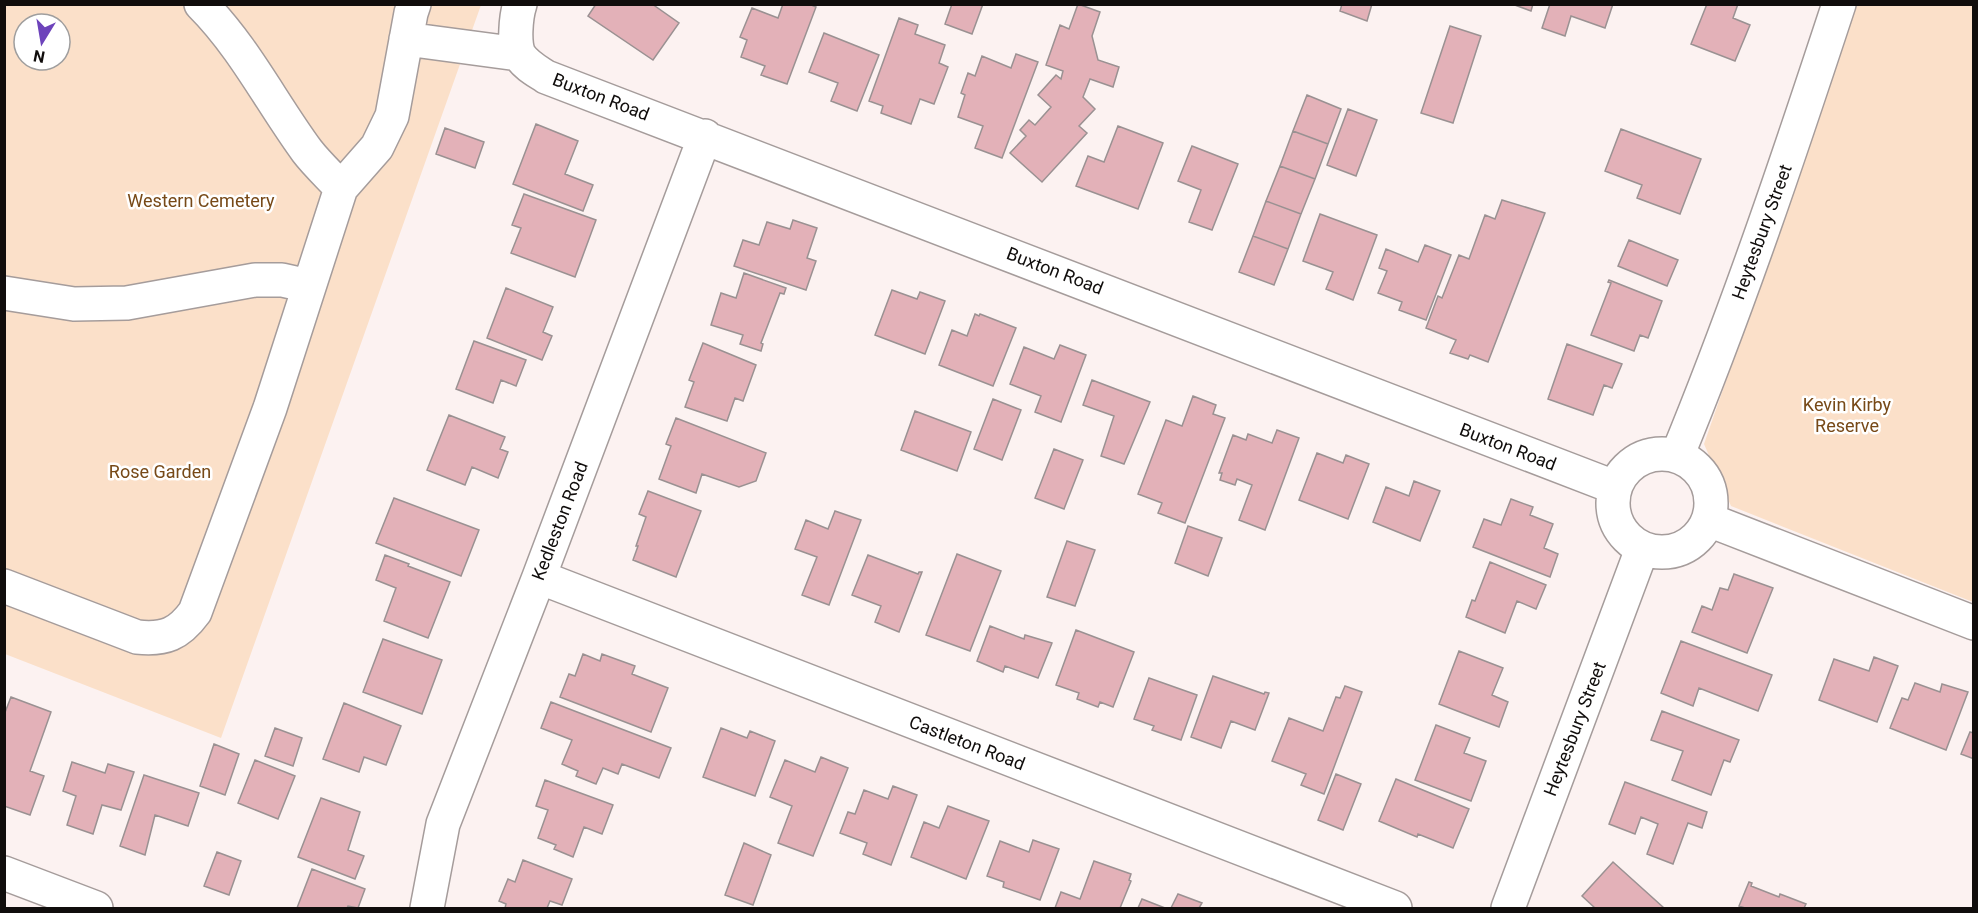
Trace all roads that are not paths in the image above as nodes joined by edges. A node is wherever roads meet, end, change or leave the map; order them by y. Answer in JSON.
{"nodes":[{"id":1,"x":201,"y":4,"type":"edge"},
{"id":2,"x":414,"y":4,"type":"edge"},
{"id":3,"x":1839,"y":4,"type":"edge"},
{"id":4,"x":518,"y":31,"type":"edge"},
{"id":5,"x":406,"y":39,"type":"junction"},
{"id":6,"x":705,"y":136,"type":"junction"},
{"id":7,"x":341,"y":188,"type":"junction"},
{"id":8,"x":309,"y":286,"type":"junction"},
{"id":9,"x":4,"y":293,"type":"edge"},
{"id":10,"x":1677,"y":456,"type":"junction"},
{"id":11,"x":1614,"y":487,"type":"junction"},
{"id":12,"x":1709,"y":520,"type":"junction"},
{"id":13,"x":1642,"y":549,"type":"junction"},
{"id":14,"x":539,"y":577,"type":"junction"},
{"id":15,"x":4,"y":586,"type":"edge"},
{"id":16,"x":1974,"y":624,"type":"edge"},
{"id":17,"x":4,"y":873,"type":"edge"},
{"id":18,"x":96,"y":909,"type":"edge"},
{"id":19,"x":427,"y":909,"type":"edge"},
{"id":20,"x":1395,"y":909,"type":"edge"},
{"id":21,"x":1508,"y":909,"type":"edge"}],
"edges":[{"from":1,"to":7,"type":"street"},
{"from":2,"to":5,"type":"street"},
{"from":3,"to":10,"type":"street","name":"Heytesbury Street"},
{"from":4,"to":5,"type":"street"},
{"from":4,"to":6,"type":"street","name":"Buxton Road"},
{"from":5,"to":7,"type":"street"},
{"from":6,"to":11,"type":"street","name":"Buxton Road"},
{"from":6,"to":14,"type":"street","name":"Kedleston Road"},
{"from":7,"to":8,"type":"street"},
{"from":8,"to":9,"type":"street"},
{"from":8,"to":15,"type":"street"},
{"from":10,"to":11,"type":"street"},
{"from":10,"to":12,"type":"street"},
{"from":11,"to":13,"type":"street"},
{"from":12,"to":13,"type":"street"},
{"from":12,"to":16,"type":"street"},
{"from":13,"to":21,"type":"street","name":"Heytesbury Street"},
{"from":14,"to":19,"type":"street","name":"Kedleston Road"},
{"from":14,"to":20,"type":"street","name":"Castleton Road"},
{"from":17,"to":18,"type":"street"}]}
